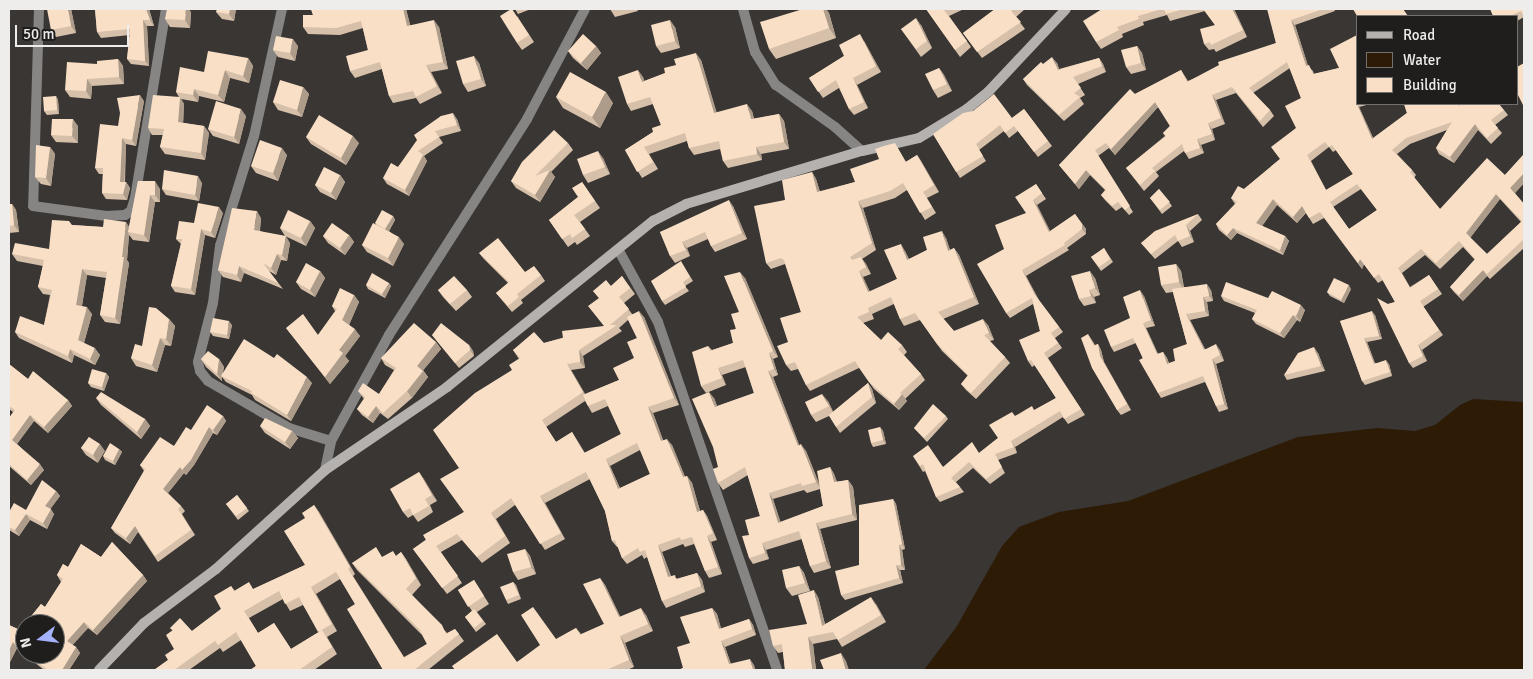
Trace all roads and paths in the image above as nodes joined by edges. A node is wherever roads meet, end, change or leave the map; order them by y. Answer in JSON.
{"nodes":[{"id":1,"x":39,"y":9,"type":"edge"},
{"id":2,"x":166,"y":9,"type":"edge"},
{"id":3,"x":282,"y":9,"type":"edge"},
{"id":4,"x":585,"y":9,"type":"edge"},
{"id":5,"x":743,"y":9,"type":"edge"},
{"id":6,"x":1066,"y":9,"type":"edge"},
{"id":7,"x":862,"y":151,"type":"junction"},
{"id":8,"x":619,"y":252,"type":"junction"},
{"id":9,"x":331,"y":441,"type":"junction"},
{"id":10,"x":325,"y":470,"type":"junction"},
{"id":11,"x":99,"y":670,"type":"edge"},
{"id":12,"x":777,"y":670,"type":"edge"}],
"edges":[{"from":1,"to":2,"type":"street"},
{"from":3,"to":9,"type":"street"},
{"from":4,"to":9,"type":"street"},
{"from":5,"to":7,"type":"street"},
{"from":6,"to":7,"type":"main road"},
{"from":7,"to":8,"type":"main road"},
{"from":8,"to":10,"type":"main road"},
{"from":8,"to":12,"type":"street"},
{"from":9,"to":10,"type":"street"},
{"from":10,"to":11,"type":"main road"}]}
